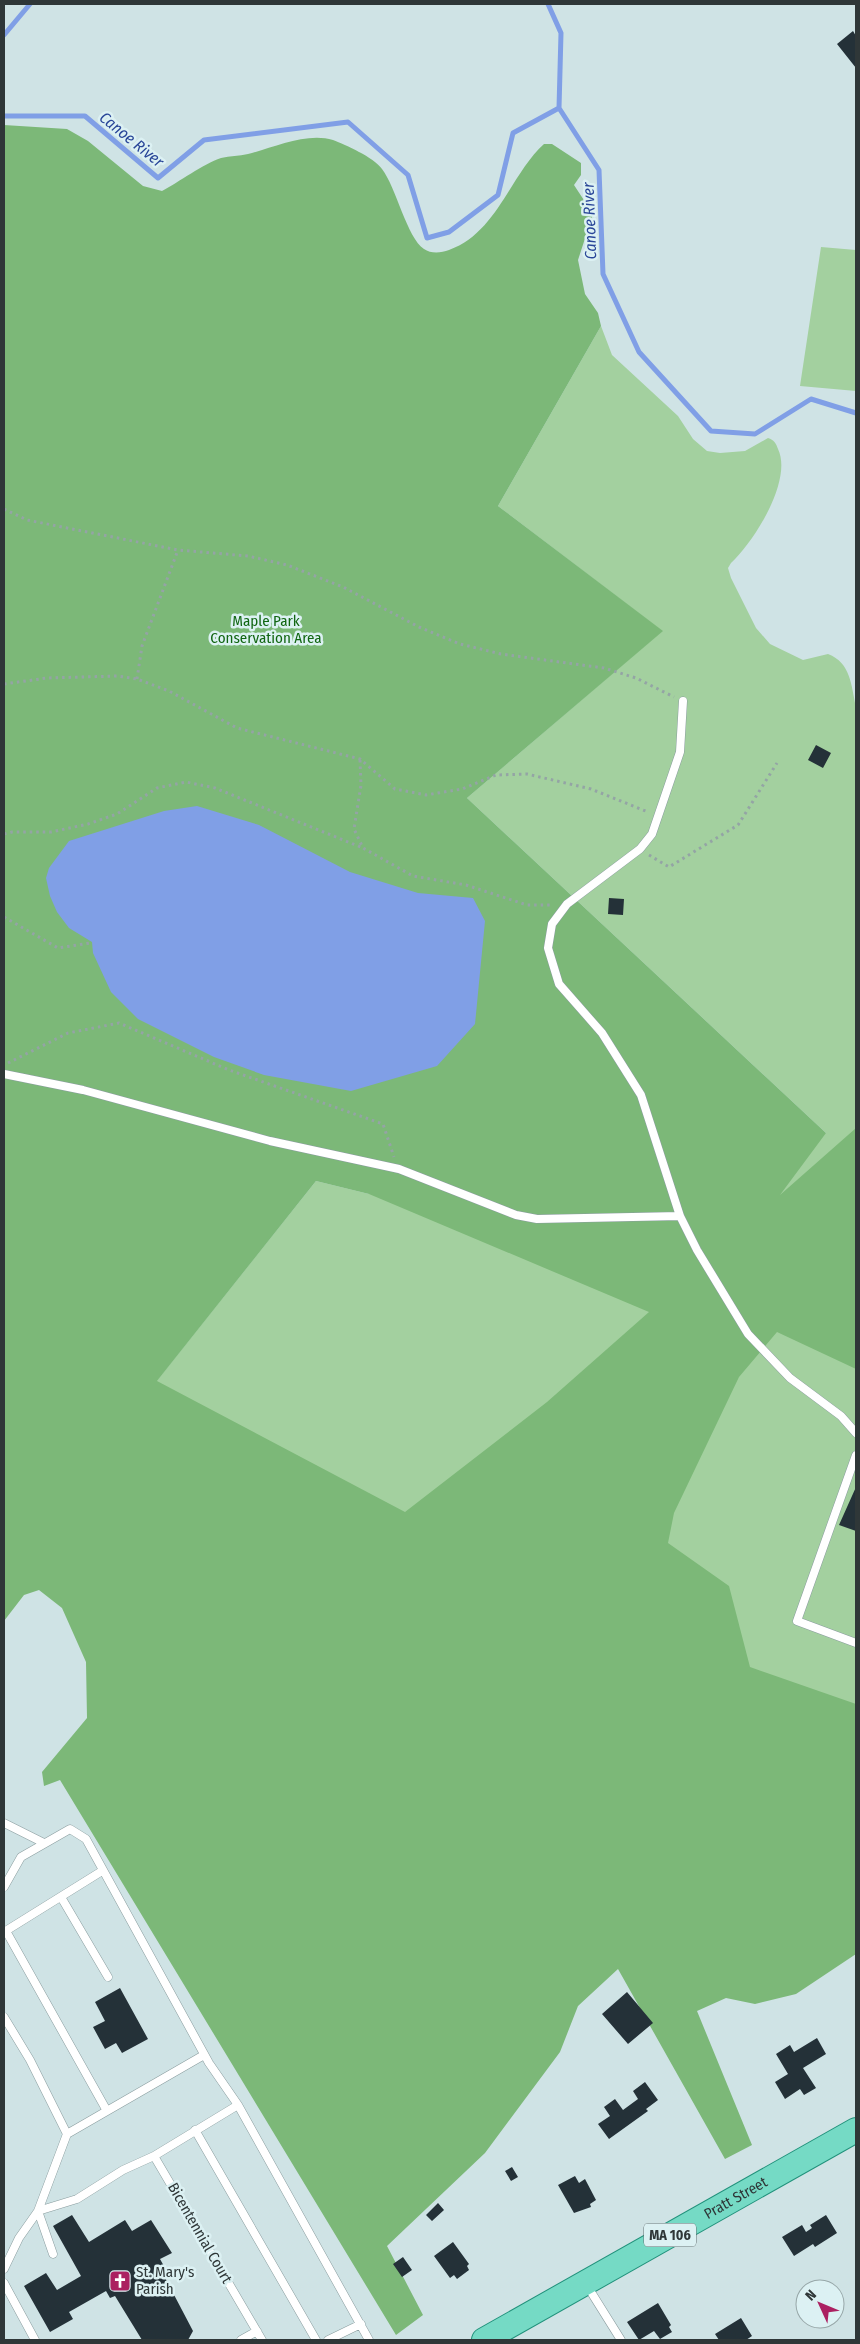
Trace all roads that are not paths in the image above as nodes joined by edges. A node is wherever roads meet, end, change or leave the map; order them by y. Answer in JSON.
{"nodes":[{"id":1,"x":683,"y":701,"type":"road end"},
{"id":2,"x":4,"y":1074,"type":"edge"},
{"id":3,"x":680,"y":1216,"type":"junction"},
{"id":4,"x":856,"y":1433,"type":"edge"},
{"id":5,"x":856,"y":1455,"type":"edge"},
{"id":6,"x":856,"y":1643,"type":"edge"},
{"id":7,"x":4,"y":1823,"type":"edge"},
{"id":8,"x":44,"y":1843,"type":"junction"},
{"id":9,"x":102,"y":1871,"type":"junction"},
{"id":10,"x":6,"y":1878,"type":"edge"},
{"id":11,"x":4,"y":1887,"type":"edge"},
{"id":12,"x":60,"y":1897,"type":"junction"},
{"id":13,"x":5,"y":1931,"type":"edge"},
{"id":14,"x":108,"y":1977,"type":"dead end"},
{"id":15,"x":4,"y":2017,"type":"edge"},
{"id":16,"x":204,"y":2055,"type":"junction"},
{"id":17,"x":238,"y":2105,"type":"junction"},
{"id":18,"x":107,"y":2111,"type":"junction"},
{"id":19,"x":196,"y":2130,"type":"junction"},
{"id":20,"x":856,"y":2130,"type":"edge"},
{"id":21,"x":67,"y":2134,"type":"junction"},
{"id":22,"x":154,"y":2156,"type":"junction"},
{"id":23,"x":38,"y":2211,"type":"junction"},
{"id":24,"x":53,"y":2254,"type":"dead end"},
{"id":25,"x":4,"y":2269,"type":"edge"},
{"id":26,"x":585,"y":2282,"type":"junction"},
{"id":27,"x":4,"y":2283,"type":"edge"},
{"id":28,"x":361,"y":2324,"type":"junction"},
{"id":29,"x":257,"y":2331,"type":"junction"},
{"id":30,"x":35,"y":2340,"type":"edge"},
{"id":31,"x":241,"y":2340,"type":"edge"},
{"id":32,"x":262,"y":2340,"type":"edge"},
{"id":33,"x":316,"y":2340,"type":"edge"},
{"id":34,"x":328,"y":2340,"type":"edge"},
{"id":35,"x":369,"y":2340,"type":"edge"},
{"id":36,"x":484,"y":2340,"type":"edge"},
{"id":37,"x":621,"y":2340,"type":"edge"}],
"edges":[{"from":1,"to":3,"type":"lane"},
{"from":2,"to":3,"type":"lane"},
{"from":3,"to":4,"type":"lane"},
{"from":5,"to":6,"type":"lane"},
{"from":7,"to":8,"type":"lane"},
{"from":8,"to":9,"type":"lane"},
{"from":8,"to":10,"type":"lane"},
{"from":9,"to":12,"type":"lane"},
{"from":9,"to":16,"type":"lane"},
{"from":10,"to":11,"type":"lane"},
{"from":12,"to":13,"type":"lane"},
{"from":12,"to":14,"type":"lane"},
{"from":13,"to":18,"type":"lane"},
{"from":15,"to":21,"type":"lane"},
{"from":16,"to":17,"type":"lane"},
{"from":16,"to":18,"type":"lane"},
{"from":17,"to":19,"type":"lane"},
{"from":17,"to":28,"type":"lane"},
{"from":18,"to":21,"type":"lane"},
{"from":19,"to":22,"type":"lane"},
{"from":19,"to":33,"type":"lane"},
{"from":20,"to":26,"type":"main road","name":"Pratt Street","number":"MA 106"},
{"from":21,"to":23,"type":"lane"},
{"from":22,"to":23,"type":"lane"},
{"from":22,"to":29,"type":"lane","name":"Bicentennial Court"},
{"from":23,"to":24,"type":"lane"},
{"from":23,"to":25,"type":"lane"},
{"from":26,"to":36,"type":"main road","name":"Pratt Street","number":"MA 106"},
{"from":26,"to":37,"type":"lane"},
{"from":27,"to":30,"type":"lane"},
{"from":28,"to":34,"type":"lane"},
{"from":28,"to":35,"type":"lane"},
{"from":29,"to":31,"type":"lane"},
{"from":29,"to":32,"type":"lane","name":"Bicentennial Court"}]}
